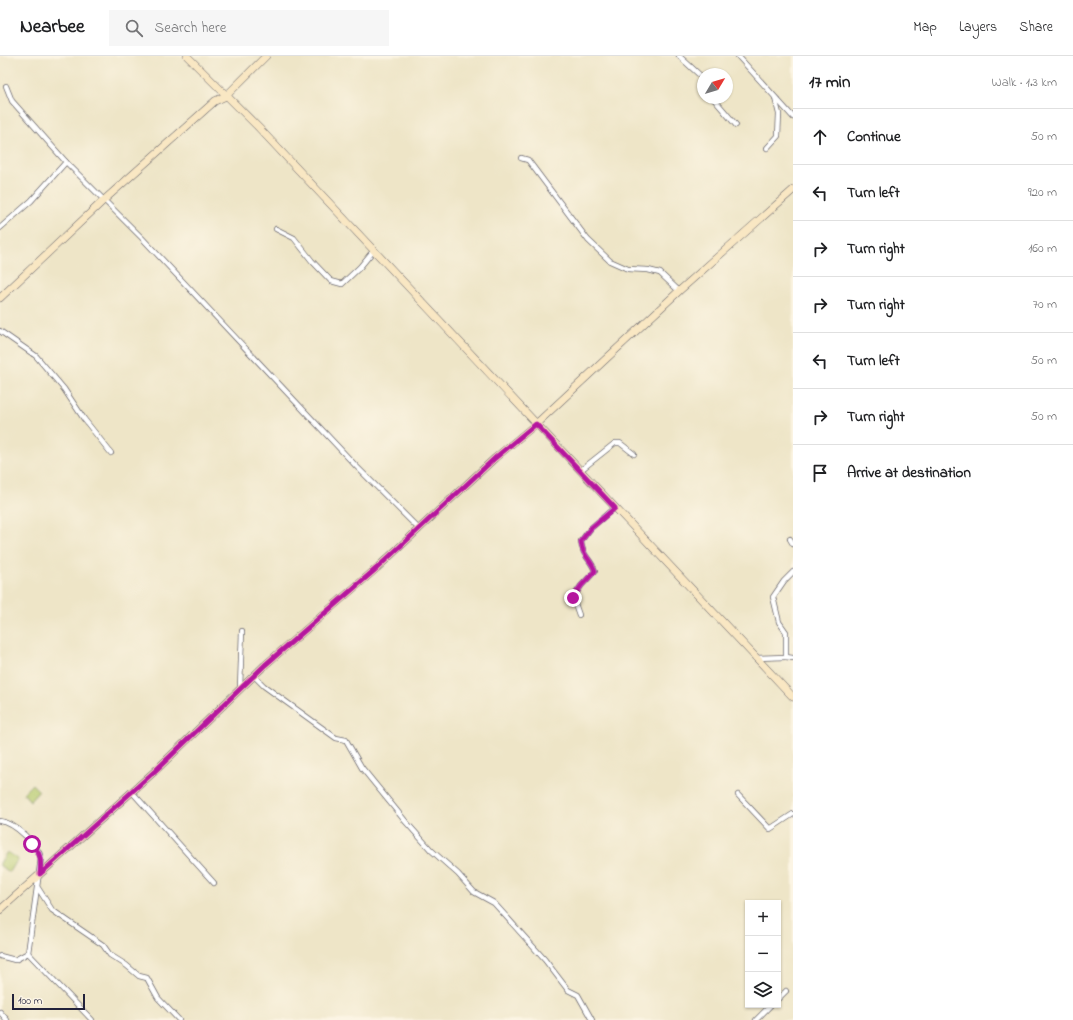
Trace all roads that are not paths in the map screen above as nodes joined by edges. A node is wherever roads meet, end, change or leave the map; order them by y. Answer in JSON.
{"nodes":[{"id":1,"x":187,"y":56,"type":"edge"},
{"id":2,"x":266,"y":56,"type":"edge"},
{"id":3,"x":679,"y":56,"type":"edge"},
{"id":4,"x":738,"y":56,"type":"edge"},
{"id":5,"x":697,"y":72,"type":"edge"},
{"id":6,"x":6,"y":86,"type":"dead end"},
{"id":7,"x":226,"y":96,"type":"junction"},
{"id":8,"x":775,"y":98,"type":"junction"},
{"id":9,"x":718,"y":104,"type":"edge"},
{"id":10,"x":793,"y":118,"type":"edge"},
{"id":11,"x":736,"y":125,"type":"dead end"},
{"id":12,"x":767,"y":148,"type":"dead end"},
{"id":13,"x":521,"y":158,"type":"dead end"},
{"id":14,"x":66,"y":162,"type":"junction"},
{"id":15,"x":793,"y":190,"type":"edge"},
{"id":16,"x":104,"y":200,"type":"junction"},
{"id":17,"x":0,"y":228,"type":"edge"},
{"id":18,"x":276,"y":229,"type":"dead end"},
{"id":19,"x":374,"y":250,"type":"junction"},
{"id":20,"x":679,"y":291,"type":"junction"},
{"id":21,"x":0,"y":298,"type":"edge"},
{"id":22,"x":0,"y":331,"type":"edge"},
{"id":23,"x":536,"y":424,"type":"junction"},
{"id":24,"x":111,"y":453,"type":"dead end"},
{"id":25,"x":634,"y":454,"type":"dead end"},
{"id":26,"x":581,"y":470,"type":"junction"},
{"id":27,"x":615,"y":508,"type":"junction"},
{"id":28,"x":419,"y":529,"type":"junction"},
{"id":29,"x":790,"y":539,"type":"dead end"},
{"id":30,"x":793,"y":544,"type":"edge"},
{"id":31,"x":793,"y":572,"type":"edge"},
{"id":32,"x":579,"y":615,"type":"dead end"},
{"id":33,"x":242,"y":631,"type":"dead end"},
{"id":34,"x":786,"y":657,"type":"junction"},
{"id":35,"x":756,"y":658,"type":"junction"},
{"id":36,"x":793,"y":658,"type":"edge"},
{"id":37,"x":254,"y":676,"type":"junction"},
{"id":38,"x":240,"y":688,"type":"junction"},
{"id":39,"x":793,"y":697,"type":"edge"},
{"id":40,"x":132,"y":792,"type":"junction"},
{"id":41,"x":738,"y":795,"type":"dead end"},
{"id":42,"x":793,"y":814,"type":"edge"},
{"id":43,"x":0,"y":821,"type":"edge"},
{"id":44,"x":40,"y":874,"type":"junction"},
{"id":45,"x":214,"y":883,"type":"dead end"},
{"id":46,"x":38,"y":888,"type":"junction"},
{"id":47,"x":0,"y":910,"type":"edge"},
{"id":48,"x":28,"y":953,"type":"junction"},
{"id":49,"x":0,"y":956,"type":"edge"},
{"id":50,"x":786,"y":991,"type":"dead end"},
{"id":51,"x":781,"y":996,"type":"edge"},
{"id":52,"x":768,"y":1008,"type":"edge"},
{"id":53,"x":0,"y":1012,"type":"edge"},
{"id":54,"x":7,"y":1020,"type":"edge"},
{"id":55,"x":92,"y":1020,"type":"edge"},
{"id":56,"x":179,"y":1020,"type":"edge"},
{"id":57,"x":592,"y":1020,"type":"edge"},
{"id":58,"x":756,"y":1020,"type":"edge"}],
"edges":[{"from":1,"to":7,"type":"street"},
{"from":2,"to":7,"type":"street"},
{"from":3,"to":5,"type":"street"},
{"from":4,"to":8,"type":"street"},
{"from":6,"to":14,"type":"street"},
{"from":7,"to":16,"type":"street"},
{"from":7,"to":19,"type":"street"},
{"from":8,"to":10,"type":"street"},
{"from":8,"to":12,"type":"street"},
{"from":9,"to":11,"type":"street"},
{"from":13,"to":20,"type":"street"},
{"from":14,"to":16,"type":"street"},
{"from":14,"to":17,"type":"street"},
{"from":15,"to":20,"type":"street"},
{"from":16,"to":21,"type":"street"},
{"from":16,"to":28,"type":"street"},
{"from":18,"to":19,"type":"street"},
{"from":19,"to":23,"type":"street"},
{"from":20,"to":23,"type":"street"},
{"from":22,"to":24,"type":"street"},
{"from":23,"to":26,"type":"street"},
{"from":23,"to":28,"type":"street"},
{"from":25,"to":26,"type":"street"},
{"from":26,"to":27,"type":"street"},
{"from":27,"to":32,"type":"street"},
{"from":27,"to":35,"type":"street"},
{"from":28,"to":37,"type":"street"},
{"from":29,"to":30,"type":"street"},
{"from":31,"to":34,"type":"street"},
{"from":33,"to":38,"type":"street"},
{"from":34,"to":35,"type":"street"},
{"from":34,"to":36,"type":"street"},
{"from":35,"to":39,"type":"street"},
{"from":37,"to":38,"type":"street"},
{"from":37,"to":57,"type":"street"},
{"from":38,"to":40,"type":"street"},
{"from":40,"to":44,"type":"street"},
{"from":40,"to":45,"type":"street"},
{"from":41,"to":42,"type":"street"},
{"from":43,"to":44,"type":"street"},
{"from":44,"to":46,"type":"street"},
{"from":44,"to":47,"type":"street"},
{"from":46,"to":48,"type":"street"},
{"from":46,"to":56,"type":"street"},
{"from":48,"to":49,"type":"street"},
{"from":48,"to":55,"type":"street"},
{"from":50,"to":51,"type":"street"},
{"from":52,"to":58,"type":"street"},
{"from":53,"to":54,"type":"street"}]}
